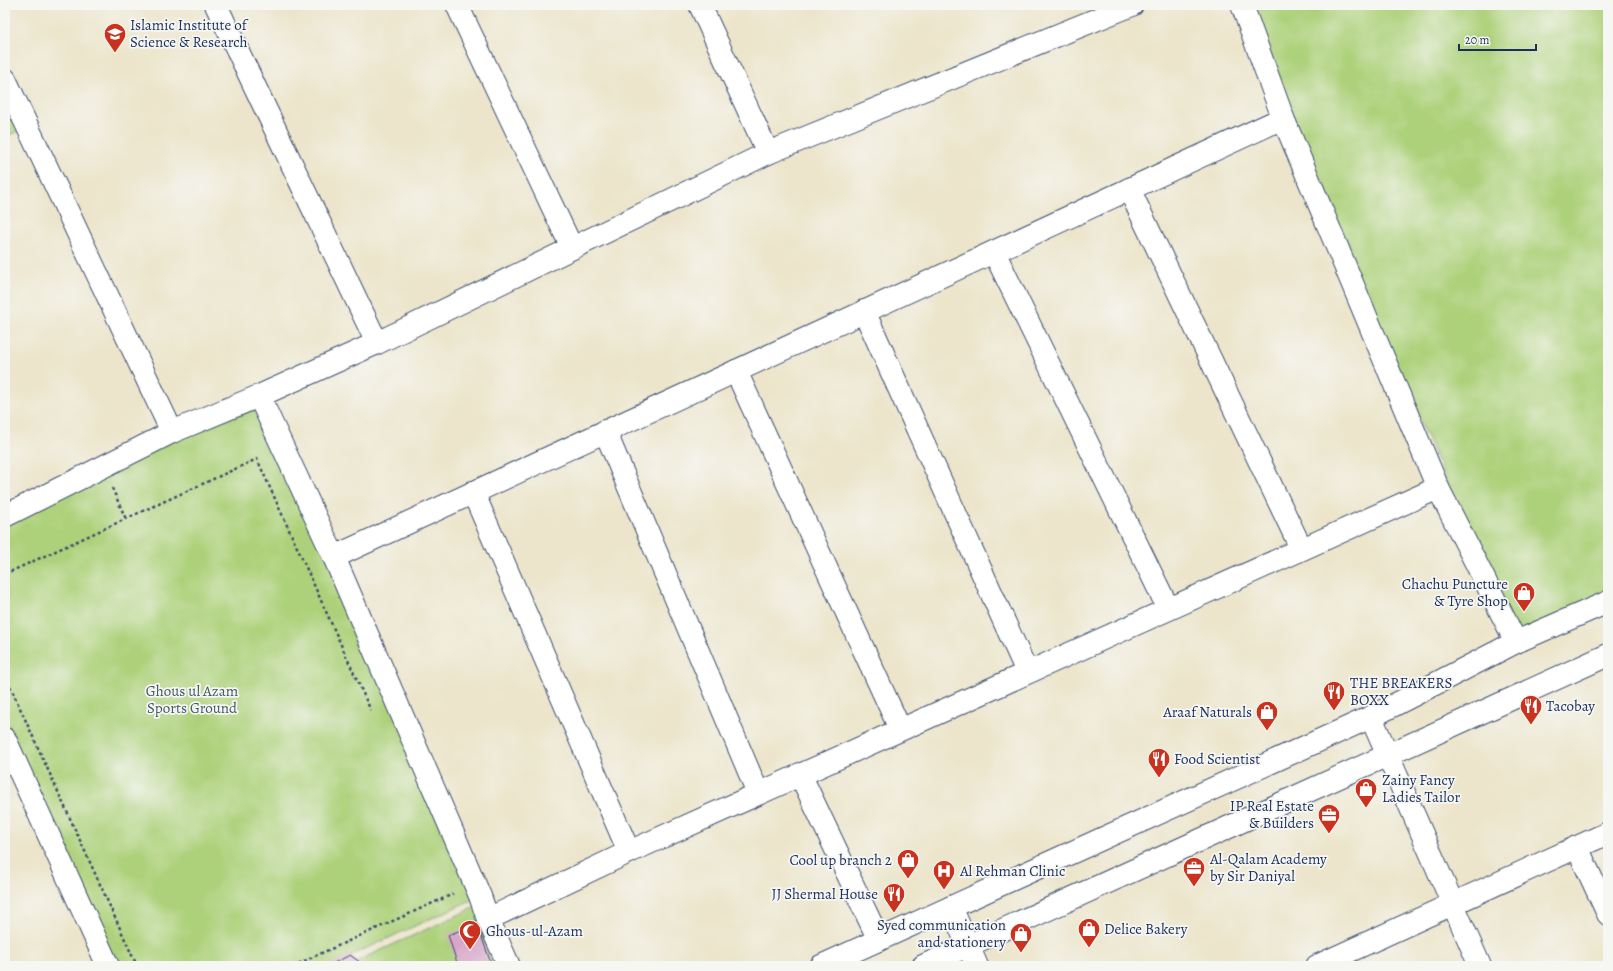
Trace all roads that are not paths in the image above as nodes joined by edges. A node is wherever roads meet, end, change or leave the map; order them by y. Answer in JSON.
{"nodes":[{"id":1,"x":216,"y":5,"type":"edge"},
{"id":2,"x":457,"y":5,"type":"edge"},
{"id":3,"x":700,"y":5,"type":"edge"},
{"id":4,"x":1132,"y":5,"type":"edge"},
{"id":5,"x":1242,"y":5,"type":"edge"},
{"id":6,"x":5,"y":79,"type":"edge"},
{"id":7,"x":1284,"y":118,"type":"junction"},
{"id":8,"x":768,"y":153,"type":"junction"},
{"id":9,"x":1129,"y":189,"type":"junction"},
{"id":10,"x":572,"y":248,"type":"junction"},
{"id":11,"x":994,"y":252,"type":"junction"},
{"id":12,"x":864,"y":311,"type":"junction"},
{"id":13,"x":377,"y":343,"type":"junction"},
{"id":14,"x":736,"y":371,"type":"junction"},
{"id":15,"x":259,"y":396,"type":"junction"},
{"id":16,"x":605,"y":431,"type":"junction"},
{"id":17,"x":172,"y":432,"type":"junction"},
{"id":18,"x":1438,"y":488,"type":"junction"},
{"id":19,"x":473,"y":492,"type":"junction"},
{"id":20,"x":5,"y":516,"type":"edge"},
{"id":21,"x":1301,"y":548,"type":"junction"},
{"id":22,"x":334,"y":557,"type":"junction"},
{"id":23,"x":1608,"y":602,"type":"edge"},
{"id":24,"x":1168,"y":608,"type":"junction"},
{"id":25,"x":1516,"y":642,"type":"junction"},
{"id":26,"x":1608,"y":655,"type":"edge"},
{"id":27,"x":1027,"y":672,"type":"junction"},
{"id":28,"x":1371,"y":716,"type":"junction"},
{"id":29,"x":900,"y":729,"type":"junction"},
{"id":30,"x":5,"y":739,"type":"edge"},
{"id":31,"x":1389,"y":755,"type":"junction"},
{"id":32,"x":800,"y":774,"type":"junction"},
{"id":33,"x":758,"y":793,"type":"junction"},
{"id":34,"x":1608,"y":833,"type":"edge"},
{"id":35,"x":1577,"y":847,"type":"junction"},
{"id":36,"x":629,"y":852,"type":"junction"},
{"id":37,"x":1452,"y":903,"type":"junction"},
{"id":38,"x":951,"y":907,"type":"junction"},
{"id":39,"x":1608,"y":914,"type":"edge"},
{"id":40,"x":488,"y":919,"type":"junction"},
{"id":41,"x":878,"y":940,"type":"junction"},
{"id":42,"x":968,"y":946,"type":"junction"},
{"id":43,"x":108,"y":966,"type":"edge"},
{"id":44,"x":509,"y":966,"type":"edge"},
{"id":45,"x":821,"y":966,"type":"edge"},
{"id":46,"x":923,"y":966,"type":"edge"},
{"id":47,"x":977,"y":966,"type":"edge"},
{"id":48,"x":1317,"y":966,"type":"edge"},
{"id":49,"x":1480,"y":966,"type":"edge"}],
"edges":[{"from":1,"to":13,"type":"street"},
{"from":2,"to":10,"type":"street"},
{"from":3,"to":8,"type":"street"},
{"from":4,"to":8,"type":"street"},
{"from":5,"to":7,"type":"street"},
{"from":6,"to":17,"type":"street"},
{"from":7,"to":9,"type":"street"},
{"from":7,"to":18,"type":"street"},
{"from":8,"to":10,"type":"street"},
{"from":9,"to":11,"type":"street"},
{"from":9,"to":21,"type":"street"},
{"from":10,"to":13,"type":"street"},
{"from":11,"to":12,"type":"street"},
{"from":11,"to":24,"type":"street"},
{"from":12,"to":14,"type":"street"},
{"from":12,"to":27,"type":"street"},
{"from":13,"to":15,"type":"street"},
{"from":14,"to":16,"type":"street"},
{"from":14,"to":29,"type":"street"},
{"from":15,"to":17,"type":"street"},
{"from":15,"to":22,"type":"street"},
{"from":16,"to":19,"type":"street"},
{"from":16,"to":33,"type":"street"},
{"from":17,"to":20,"type":"street"},
{"from":18,"to":21,"type":"street"},
{"from":18,"to":25,"type":"street"},
{"from":19,"to":22,"type":"street"},
{"from":19,"to":36,"type":"street"},
{"from":21,"to":24,"type":"street"},
{"from":22,"to":40,"type":"street"},
{"from":23,"to":25,"type":"street"},
{"from":24,"to":27,"type":"street"},
{"from":25,"to":28,"type":"street"},
{"from":26,"to":31,"type":"street"},
{"from":27,"to":29,"type":"street"},
{"from":28,"to":31,"type":"street"},
{"from":28,"to":38,"type":"street"},
{"from":29,"to":32,"type":"street"},
{"from":30,"to":43,"type":"street"},
{"from":31,"to":37,"type":"street"},
{"from":31,"to":42,"type":"street"},
{"from":32,"to":33,"type":"street"},
{"from":32,"to":41,"type":"street"},
{"from":33,"to":36,"type":"street"},
{"from":34,"to":35,"type":"street"},
{"from":35,"to":37,"type":"street"},
{"from":35,"to":39,"type":"street"},
{"from":36,"to":40,"type":"street"},
{"from":37,"to":48,"type":"street"},
{"from":37,"to":49,"type":"street"},
{"from":38,"to":41,"type":"street"},
{"from":38,"to":42,"type":"street"},
{"from":40,"to":44,"type":"street"},
{"from":41,"to":45,"type":"street"},
{"from":42,"to":46,"type":"street"},
{"from":42,"to":47,"type":"street"}]}
